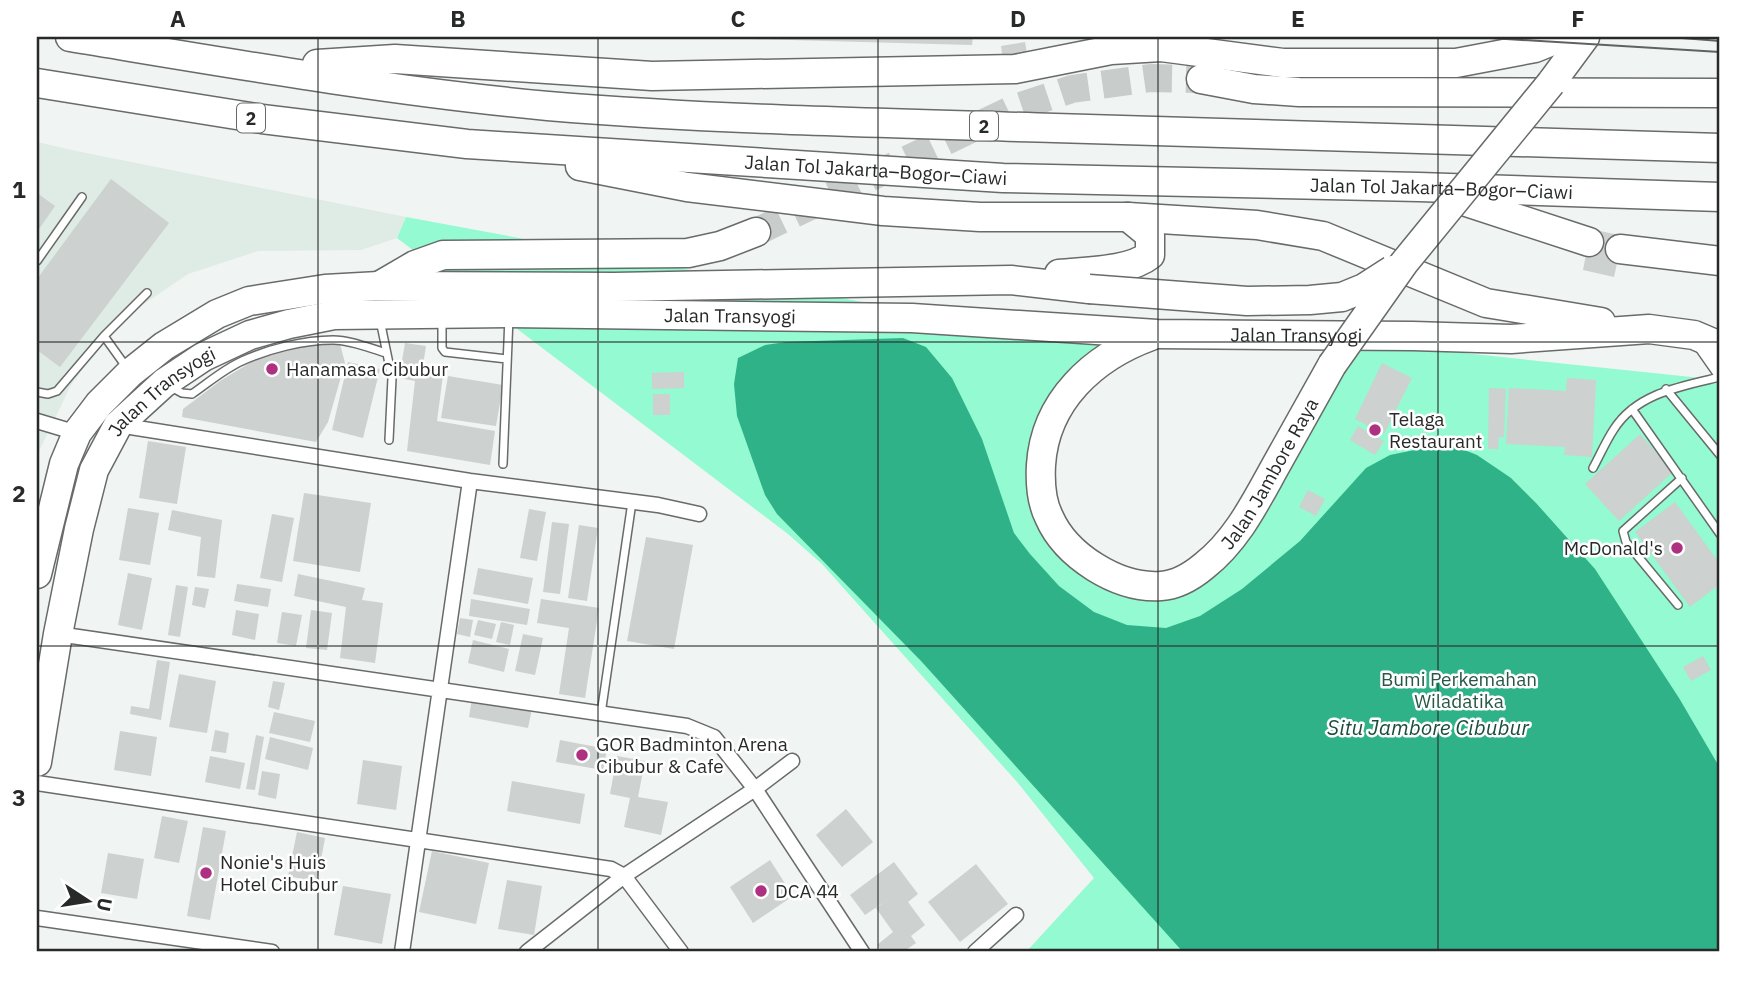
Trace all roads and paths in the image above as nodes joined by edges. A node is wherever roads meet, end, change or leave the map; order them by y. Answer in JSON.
{"nodes":[{"id":1,"x":70,"y":37,"type":"edge"},
{"id":2,"x":1562,"y":37,"type":"edge"},
{"id":3,"x":1585,"y":37,"type":"edge"},
{"id":4,"x":251,"y":67,"type":"junction"},
{"id":5,"x":1201,"y":79,"type":"tunnel mouth"},
{"id":6,"x":37,"y":83,"type":"edge"},
{"id":7,"x":1720,"y":93,"type":"edge"},
{"id":8,"x":467,"y":144,"type":"junction"},
{"id":9,"x":1720,"y":148,"type":"edge"},
{"id":10,"x":1419,"y":187,"type":"junction"},
{"id":11,"x":82,"y":197,"type":"dead end"},
{"id":12,"x":1720,"y":197,"type":"edge"},
{"id":13,"x":1128,"y":217,"type":"junction"},
{"id":14,"x":756,"y":232,"type":"tunnel mouth"},
{"id":15,"x":1589,"y":242,"type":"dead end"},
{"id":16,"x":1620,"y":249,"type":"dead end"},
{"id":17,"x":37,"y":261,"type":"edge"},
{"id":18,"x":1720,"y":261,"type":"edge"},
{"id":19,"x":1404,"y":263,"type":"junction"},
{"id":20,"x":1011,"y":280,"type":"junction"},
{"id":21,"x":379,"y":286,"type":"junction"},
{"id":22,"x":147,"y":293,"type":"dead end"},
{"id":23,"x":614,"y":301,"type":"junction"},
{"id":24,"x":509,"y":313,"type":"junction"},
{"id":25,"x":379,"y":315,"type":"junction"},
{"id":26,"x":443,"y":315,"type":"junction"},
{"id":27,"x":1649,"y":330,"type":"junction"},
{"id":28,"x":1157,"y":334,"type":"junction"},
{"id":29,"x":1694,"y":335,"type":"junction"},
{"id":30,"x":104,"y":336,"type":"junction"},
{"id":31,"x":1720,"y":346,"type":"edge"},
{"id":32,"x":386,"y":353,"type":"junction"},
{"id":33,"x":507,"y":359,"type":"junction"},
{"id":34,"x":130,"y":373,"type":"junction"},
{"id":35,"x":1720,"y":375,"type":"edge"},
{"id":36,"x":164,"y":383,"type":"junction"},
{"id":37,"x":1666,"y":389,"type":"junction"},
{"id":38,"x":37,"y":392,"type":"edge"},
{"id":39,"x":1632,"y":409,"type":"junction"},
{"id":40,"x":37,"y":421,"type":"edge"},
{"id":41,"x":118,"y":425,"type":"junction"},
{"id":42,"x":77,"y":433,"type":"junction"},
{"id":43,"x":389,"y":440,"type":"dead end"},
{"id":44,"x":1720,"y":455,"type":"edge"},
{"id":45,"x":503,"y":464,"type":"dead end"},
{"id":46,"x":1593,"y":468,"type":"dead end"},
{"id":47,"x":1682,"y":478,"type":"junction"},
{"id":48,"x":470,"y":481,"type":"junction"},
{"id":49,"x":632,"y":502,"type":"junction"},
{"id":50,"x":699,"y":514,"type":"dead end"},
{"id":51,"x":1720,"y":534,"type":"edge"},
{"id":52,"x":37,"y":575,"type":"edge"},
{"id":53,"x":1678,"y":606,"type":"dead end"},
{"id":54,"x":58,"y":634,"type":"junction"},
{"id":55,"x":441,"y":691,"type":"junction"},
{"id":56,"x":601,"y":714,"type":"junction"},
{"id":57,"x":792,"y":761,"type":"dead end"},
{"id":58,"x":37,"y":762,"type":"edge"},
{"id":59,"x":37,"y":783,"type":"edge"},
{"id":60,"x":755,"y":789,"type":"junction"},
{"id":61,"x":418,"y":841,"type":"junction"},
{"id":62,"x":624,"y":876,"type":"junction"},
{"id":63,"x":1016,"y":915,"type":"dead end"},
{"id":64,"x":42,"y":919,"type":"edge"},
{"id":65,"x":272,"y":952,"type":"edge"},
{"id":66,"x":402,"y":952,"type":"edge"},
{"id":67,"x":527,"y":952,"type":"edge"},
{"id":68,"x":681,"y":952,"type":"edge"},
{"id":69,"x":862,"y":952,"type":"edge"},
{"id":70,"x":975,"y":952,"type":"edge"}],
"edges":[{"from":1,"to":4,"type":"highway","number":"2"},
{"from":2,"to":4,"type":"highway"},
{"from":3,"to":19,"type":"highway","name":"Jalan Jambore Raya","bridge":true},
{"from":4,"to":9,"type":"highway","number":"2"},
{"from":5,"to":7,"type":"highway"},
{"from":6,"to":8,"type":"highway","name":"Jalan Tol Jakarta–Bogor–Ciawi","number":"2"},
{"from":8,"to":10,"type":"highway","name":"Jalan Tol Jakarta–Bogor–Ciawi","number":"2"},
{"from":8,"to":13,"type":"highway"},
{"from":10,"to":12,"type":"highway","name":"Jalan Tol Jakarta–Bogor–Ciawi","number":"2"},
{"from":10,"to":15,"type":"highway"},
{"from":11,"to":17,"type":"lane"},
{"from":13,"to":20,"type":"highway"},
{"from":13,"to":27,"type":"highway"},
{"from":14,"to":21,"type":"highway"},
{"from":16,"to":18,"type":"highway"},
{"from":19,"to":20,"type":"highway","name":"Jalan Transyogi","bridge":true},
{"from":19,"to":28,"type":"highway","name":"Jalan Jambore Raya","bridge":true},
{"from":20,"to":23,"type":"highway","name":"Jalan Transyogi"},
{"from":21,"to":23,"type":"highway","name":"Jalan Transyogi"},
{"from":21,"to":34,"type":"highway","name":"Jalan Transyogi"},
{"from":22,"to":30,"type":"lane"},
{"from":23,"to":24,"type":"highway","name":"Jalan Transyogi"},
{"from":23,"to":28,"type":"highway","name":"Jalan Transyogi"},
{"from":24,"to":26,"type":"highway","name":"Jalan Transyogi"},
{"from":24,"to":33,"type":"lane"},
{"from":25,"to":26,"type":"highway","name":"Jalan Transyogi"},
{"from":25,"to":32,"type":"lane"},
{"from":25,"to":36,"type":"highway","name":"Jalan Transyogi"},
{"from":26,"to":33,"type":"lane"},
{"from":27,"to":28,"type":"highway","name":"Jalan Transyogi"},
{"from":27,"to":29,"type":"highway","name":"Jalan Transyogi"},
{"from":29,"to":31,"type":"highway","name":"Jalan Transyogi"},
{"from":29,"to":35,"type":"street"},
{"from":30,"to":34,"type":"lane"},
{"from":30,"to":38,"type":"lane"},
{"from":32,"to":36,"type":"lane"},
{"from":32,"to":43,"type":"lane"},
{"from":33,"to":45,"type":"lane"},
{"from":34,"to":42,"type":"highway","name":"Jalan Transyogi"},
{"from":35,"to":37,"type":"lane"},
{"from":36,"to":41,"type":"highway","name":"Jalan Transyogi"},
{"from":37,"to":39,"type":"lane"},
{"from":37,"to":44,"type":"lane"},
{"from":39,"to":46,"type":"lane"},
{"from":39,"to":47,"type":"lane"},
{"from":40,"to":42,"type":"street"},
{"from":41,"to":48,"type":"street"},
{"from":41,"to":54,"type":"highway","name":"Jalan Transyogi"},
{"from":42,"to":52,"type":"highway","name":"Jalan Transyogi"},
{"from":47,"to":51,"type":"lane"},
{"from":47,"to":53,"type":"lane"},
{"from":48,"to":49,"type":"street"},
{"from":48,"to":55,"type":"street"},
{"from":49,"to":50,"type":"street"},
{"from":49,"to":56,"type":"lane"},
{"from":54,"to":55,"type":"street"},
{"from":54,"to":58,"type":"highway","name":"Jalan Transyogi"},
{"from":55,"to":56,"type":"street"},
{"from":55,"to":61,"type":"street"},
{"from":56,"to":60,"type":"street"},
{"from":57,"to":60,"type":"street"},
{"from":59,"to":61,"type":"street"},
{"from":60,"to":62,"type":"street"},
{"from":60,"to":69,"type":"street"},
{"from":61,"to":62,"type":"street"},
{"from":61,"to":66,"type":"street"},
{"from":62,"to":67,"type":"street"},
{"from":62,"to":68,"type":"street"},
{"from":63,"to":70,"type":"street"},
{"from":64,"to":65,"type":"street"}]}
